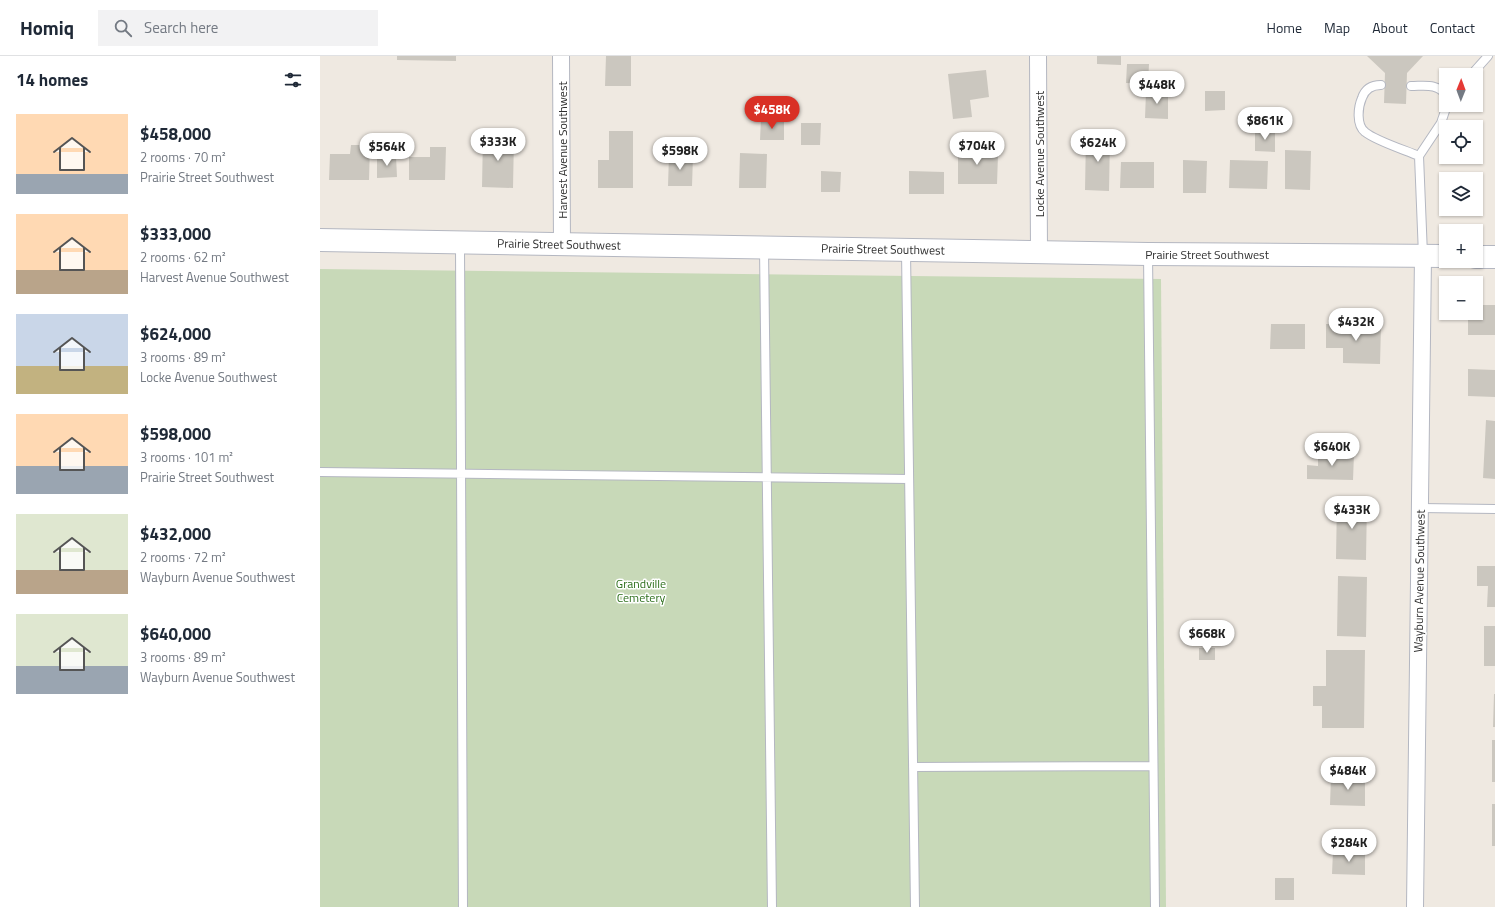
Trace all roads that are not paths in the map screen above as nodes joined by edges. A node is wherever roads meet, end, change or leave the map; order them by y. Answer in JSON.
{"nodes":[{"id":1,"x":561,"y":56,"type":"edge"},
{"id":2,"x":1038,"y":56,"type":"edge"},
{"id":3,"x":1488,"y":56,"type":"edge"},
{"id":4,"x":1477,"y":68,"type":"edge"},
{"id":5,"x":1381,"y":85,"type":"dead end"},
{"id":6,"x":1411,"y":86,"type":"dead end"},
{"id":7,"x":1439,"y":88,"type":"edge"},
{"id":8,"x":1445,"y":112,"type":"edge"},
{"id":9,"x":1419,"y":156,"type":"junction"},
{"id":10,"x":320,"y":240,"type":"edge"},
{"id":11,"x":460,"y":243,"type":"junction"},
{"id":12,"x":562,"y":244,"type":"junction"},
{"id":13,"x":764,"y":248,"type":"junction"},
{"id":14,"x":906,"y":250,"type":"junction"},
{"id":15,"x":1040,"y":252,"type":"junction"},
{"id":16,"x":1148,"y":254,"type":"junction"},
{"id":17,"x":1423,"y":256,"type":"junction"},
{"id":18,"x":1439,"y":256,"type":"edge"},
{"id":19,"x":1483,"y":257,"type":"edge"},
{"id":20,"x":1495,"y":257,"type":"edge"},
{"id":21,"x":320,"y":472,"type":"edge"},
{"id":22,"x":461,"y":473,"type":"junction"},
{"id":23,"x":767,"y":477,"type":"junction"},
{"id":24,"x":909,"y":479,"type":"junction"},
{"id":25,"x":1420,"y":508,"type":"junction"},
{"id":26,"x":1495,"y":510,"type":"edge"},
{"id":27,"x":1153,"y":766,"type":"junction"},
{"id":28,"x":913,"y":767,"type":"junction"},
{"id":29,"x":463,"y":907,"type":"edge"},
{"id":30,"x":772,"y":907,"type":"edge"},
{"id":31,"x":914,"y":907,"type":"edge"},
{"id":32,"x":1155,"y":907,"type":"edge"},
{"id":33,"x":1415,"y":907,"type":"edge"}],
"edges":[{"from":1,"to":12,"type":"street","name":"Harvest Avenue Southwest"},
{"from":2,"to":15,"type":"street","name":"Locke Avenue Southwest"},
{"from":3,"to":4,"type":"lane"},
{"from":5,"to":9,"type":"lane"},
{"from":6,"to":7,"type":"lane"},
{"from":8,"to":9,"type":"lane"},
{"from":9,"to":17,"type":"lane"},
{"from":10,"to":11,"type":"street","name":"Prairie Street Southwest"},
{"from":11,"to":12,"type":"street","name":"Prairie Street Southwest"},
{"from":11,"to":22,"type":"lane"},
{"from":12,"to":13,"type":"street","name":"Prairie Street Southwest"},
{"from":13,"to":14,"type":"street","name":"Prairie Street Southwest"},
{"from":13,"to":23,"type":"lane"},
{"from":14,"to":15,"type":"street","name":"Prairie Street Southwest"},
{"from":14,"to":24,"type":"lane"},
{"from":15,"to":16,"type":"street","name":"Prairie Street Southwest"},
{"from":16,"to":17,"type":"street","name":"Prairie Street Southwest"},
{"from":16,"to":27,"type":"lane"},
{"from":17,"to":18,"type":"street","name":"Prairie Street Southwest"},
{"from":17,"to":25,"type":"street","name":"Wayburn Avenue Southwest"},
{"from":19,"to":20,"type":"street"},
{"from":21,"to":22,"type":"lane"},
{"from":22,"to":23,"type":"lane"},
{"from":22,"to":29,"type":"lane"},
{"from":23,"to":24,"type":"lane"},
{"from":23,"to":30,"type":"lane"},
{"from":24,"to":28,"type":"lane"},
{"from":25,"to":26,"type":"lane"},
{"from":25,"to":33,"type":"street","name":"Wayburn Avenue Southwest"},
{"from":27,"to":28,"type":"lane"},
{"from":27,"to":32,"type":"lane"},
{"from":28,"to":31,"type":"lane"}]}
